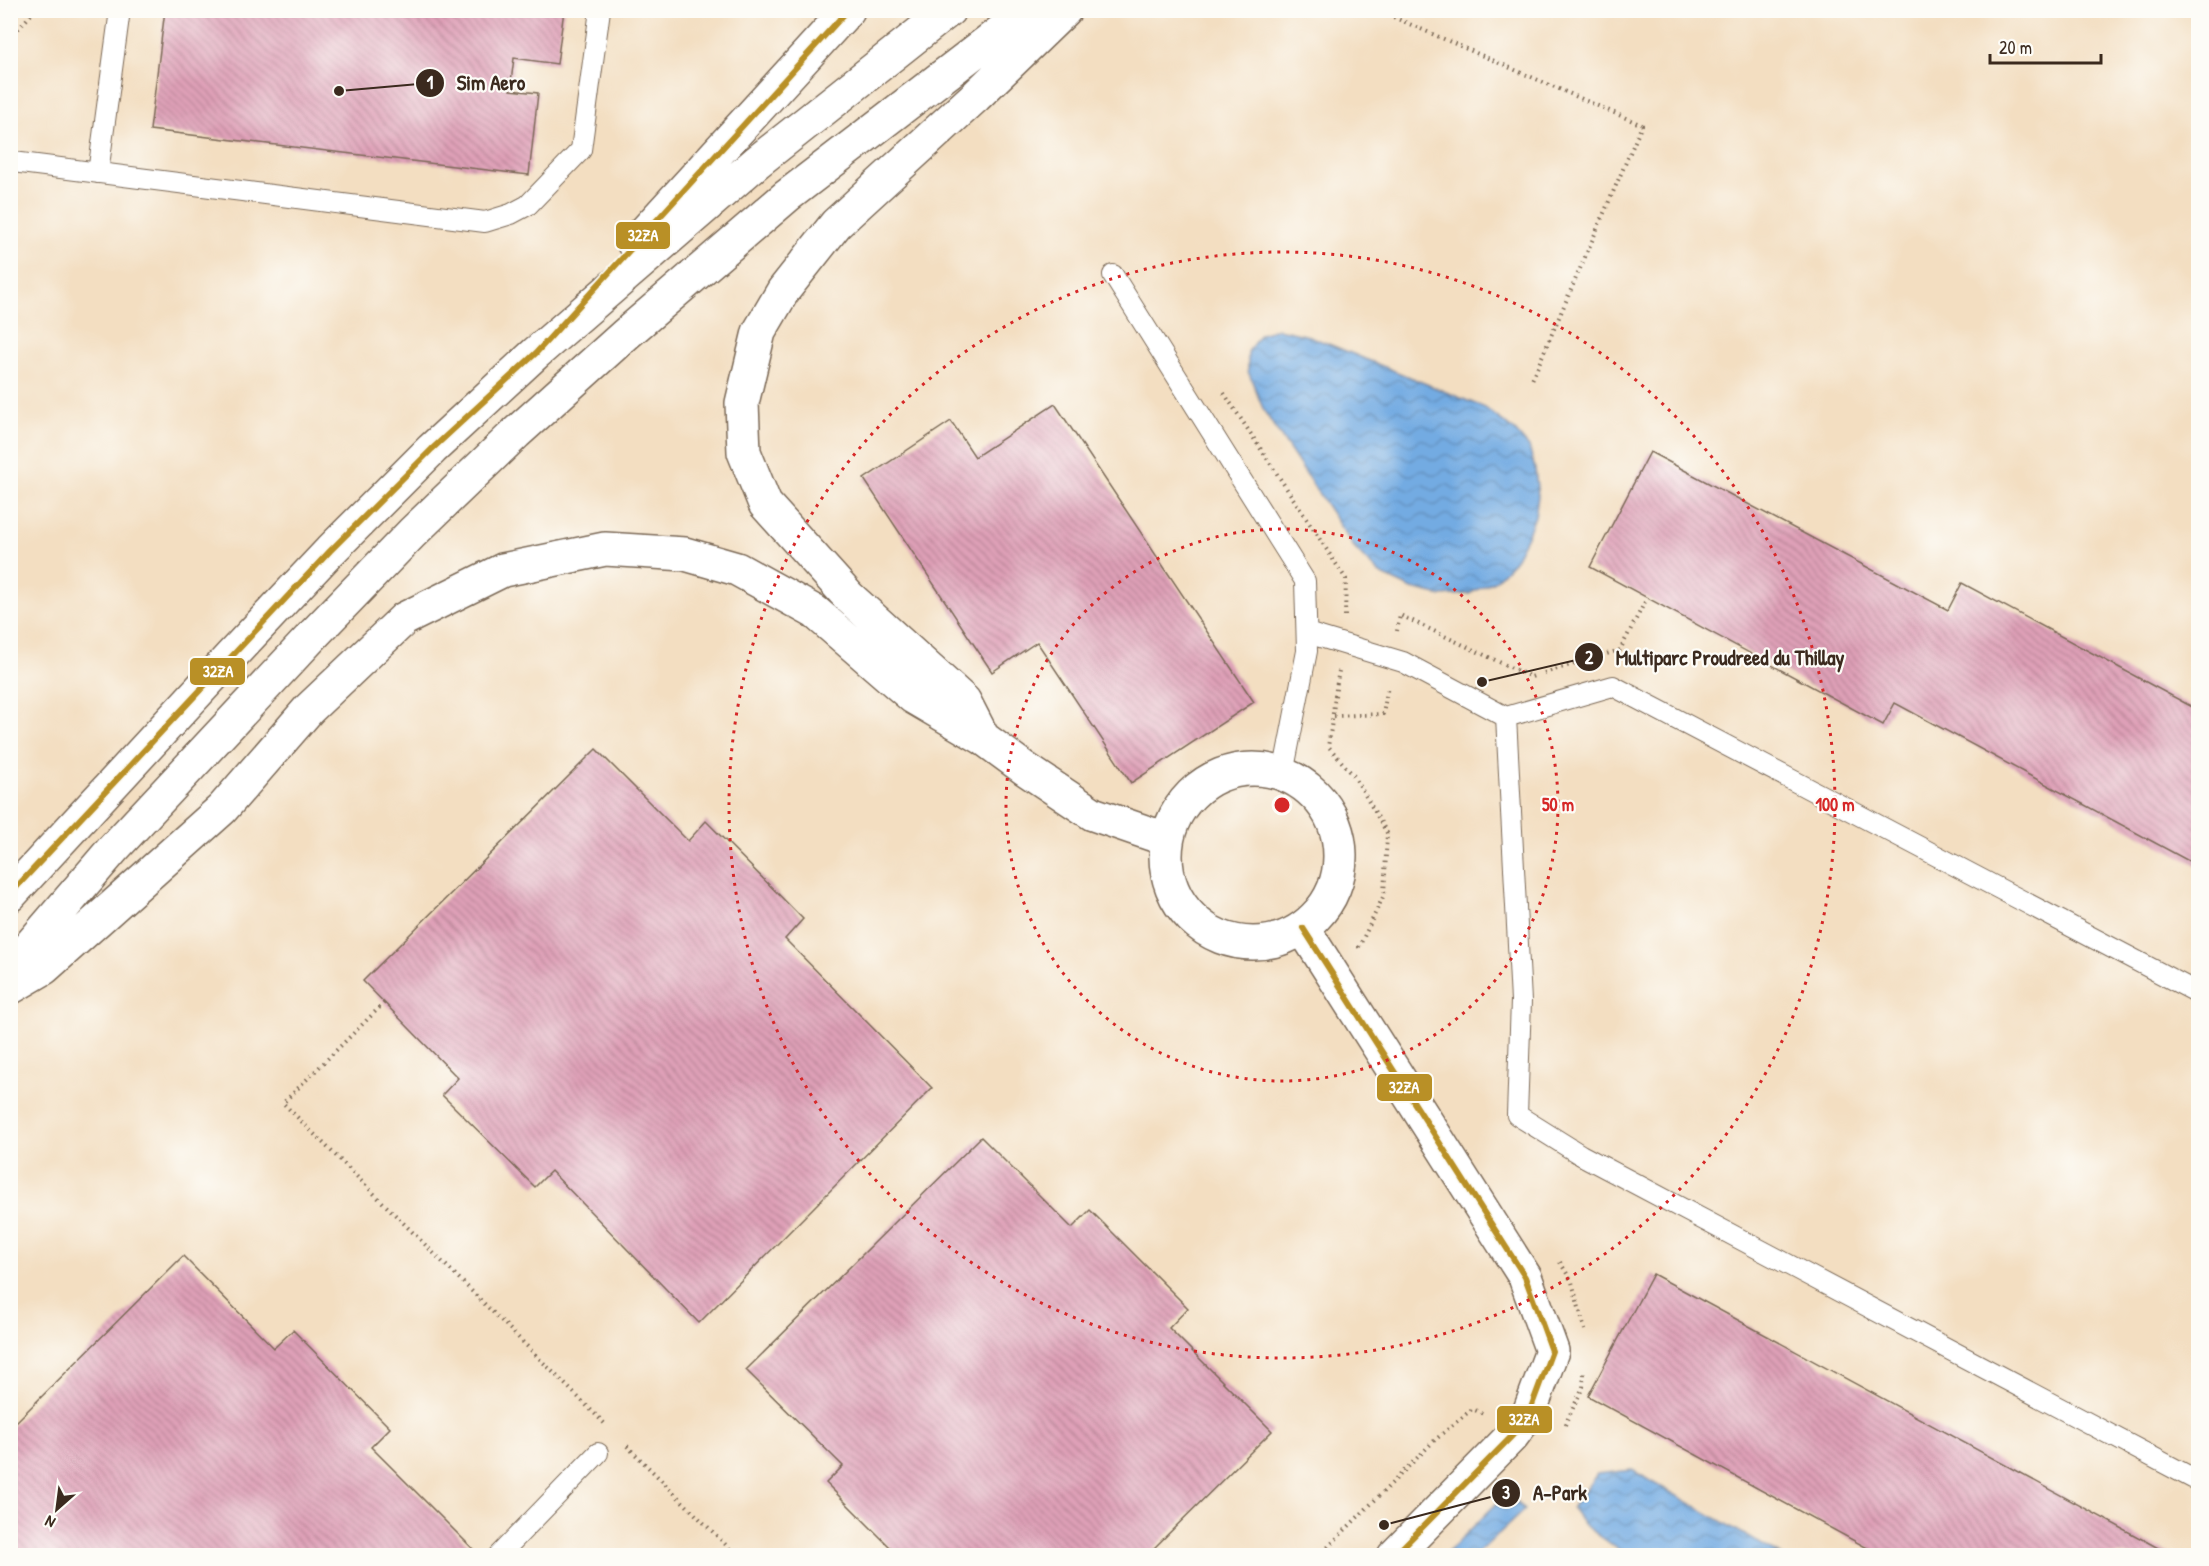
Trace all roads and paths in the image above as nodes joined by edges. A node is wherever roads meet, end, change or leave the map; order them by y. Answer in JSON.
{"nodes":[{"id":1,"x":35,"y":10,"type":"edge"},
{"id":2,"x":120,"y":10,"type":"edge"},
{"id":3,"x":600,"y":10,"type":"edge"},
{"id":4,"x":848,"y":10,"type":"edge"},
{"id":5,"x":949,"y":10,"type":"edge"},
{"id":6,"x":1029,"y":10,"type":"edge"},
{"id":7,"x":1065,"y":10,"type":"edge"},
{"id":8,"x":1377,"y":10,"type":"edge"},
{"id":9,"x":10,"y":38,"type":"edge"},
{"id":10,"x":13,"y":162,"type":"dead end"},
{"id":11,"x":98,"y":173,"type":"junction"},
{"id":12,"x":1113,"y":275,"type":"dead end"},
{"id":13,"x":536,"y":352,"type":"junction"},
{"id":14,"x":1532,"y":380,"type":"dead end"},
{"id":15,"x":1222,"y":389,"type":"dead end"},
{"id":16,"x":1647,"y":598,"type":"dead end"},
{"id":17,"x":1307,"y":633,"type":"junction"},
{"id":18,"x":1344,"y":644,"type":"junction"},
{"id":19,"x":1392,"y":659,"type":"junction"},
{"id":20,"x":1334,"y":716,"type":"junction"},
{"id":21,"x":1506,"y":717,"type":"junction"},
{"id":22,"x":983,"y":738,"type":"junction"},
{"id":23,"x":1283,"y":774,"type":"junction"},
{"id":24,"x":1167,"y":837,"type":"junction"},
{"id":25,"x":10,"y":895,"type":"edge"},
{"id":26,"x":1303,"y":928,"type":"junction"},
{"id":27,"x":1365,"y":957,"type":"dead end"},
{"id":28,"x":10,"y":969,"type":"edge"},
{"id":29,"x":10,"y":988,"type":"edge"},
{"id":30,"x":2199,"y":993,"type":"edge"},
{"id":31,"x":384,"y":1003,"type":"dead end"},
{"id":32,"x":1554,"y":1252,"type":"dead end"},
{"id":33,"x":1587,"y":1336,"type":"dead end"},
{"id":34,"x":1584,"y":1366,"type":"dead end"},
{"id":35,"x":608,"y":1426,"type":"dead end"},
{"id":36,"x":1561,"y":1435,"type":"dead end"},
{"id":37,"x":1512,"y":1436,"type":"junction"},
{"id":38,"x":624,"y":1443,"type":"dead end"},
{"id":39,"x":598,"y":1453,"type":"dead end"},
{"id":40,"x":2199,"y":1481,"type":"edge"},
{"id":41,"x":498,"y":1556,"type":"edge"},
{"id":42,"x":737,"y":1556,"type":"edge"},
{"id":43,"x":1319,"y":1556,"type":"edge"},
{"id":44,"x":1394,"y":1556,"type":"edge"}],
"edges":[{"from":1,"to":9,"type":"path"},
{"from":2,"to":11,"type":"lane"},
{"from":3,"to":11,"type":"lane"},
{"from":4,"to":13,"type":"main road"},
{"from":5,"to":13,"type":"main road"},
{"from":6,"to":28,"type":"main road"},
{"from":7,"to":22,"type":"main road"},
{"from":8,"to":14,"type":"path"},
{"from":10,"to":11,"type":"lane"},
{"from":12,"to":17,"type":"lane"},
{"from":13,"to":25,"type":"main road"},
{"from":15,"to":18,"type":"path"},
{"from":16,"to":19,"type":"path"},
{"from":17,"to":18,"type":"lane"},
{"from":17,"to":23,"type":"lane"},
{"from":18,"to":19,"type":"lane"},
{"from":18,"to":20,"type":"path"},
{"from":19,"to":20,"type":"path"},
{"from":19,"to":21,"type":"lane"},
{"from":20,"to":27,"type":"path"},
{"from":21,"to":30,"type":"lane"},
{"from":21,"to":40,"type":"lane"},
{"from":22,"to":24,"type":"main road"},
{"from":22,"to":29,"type":"main road"},
{"from":23,"to":24,"type":"main road"},
{"from":23,"to":26,"type":"main road"},
{"from":24,"to":26,"type":"main road"},
{"from":26,"to":37,"type":"main road"},
{"from":31,"to":35,"type":"path"},
{"from":32,"to":33,"type":"path"},
{"from":34,"to":36,"type":"path"},
{"from":37,"to":43,"type":"path"},
{"from":37,"to":44,"type":"main road"},
{"from":38,"to":42,"type":"path"},
{"from":39,"to":41,"type":"lane"}]}
